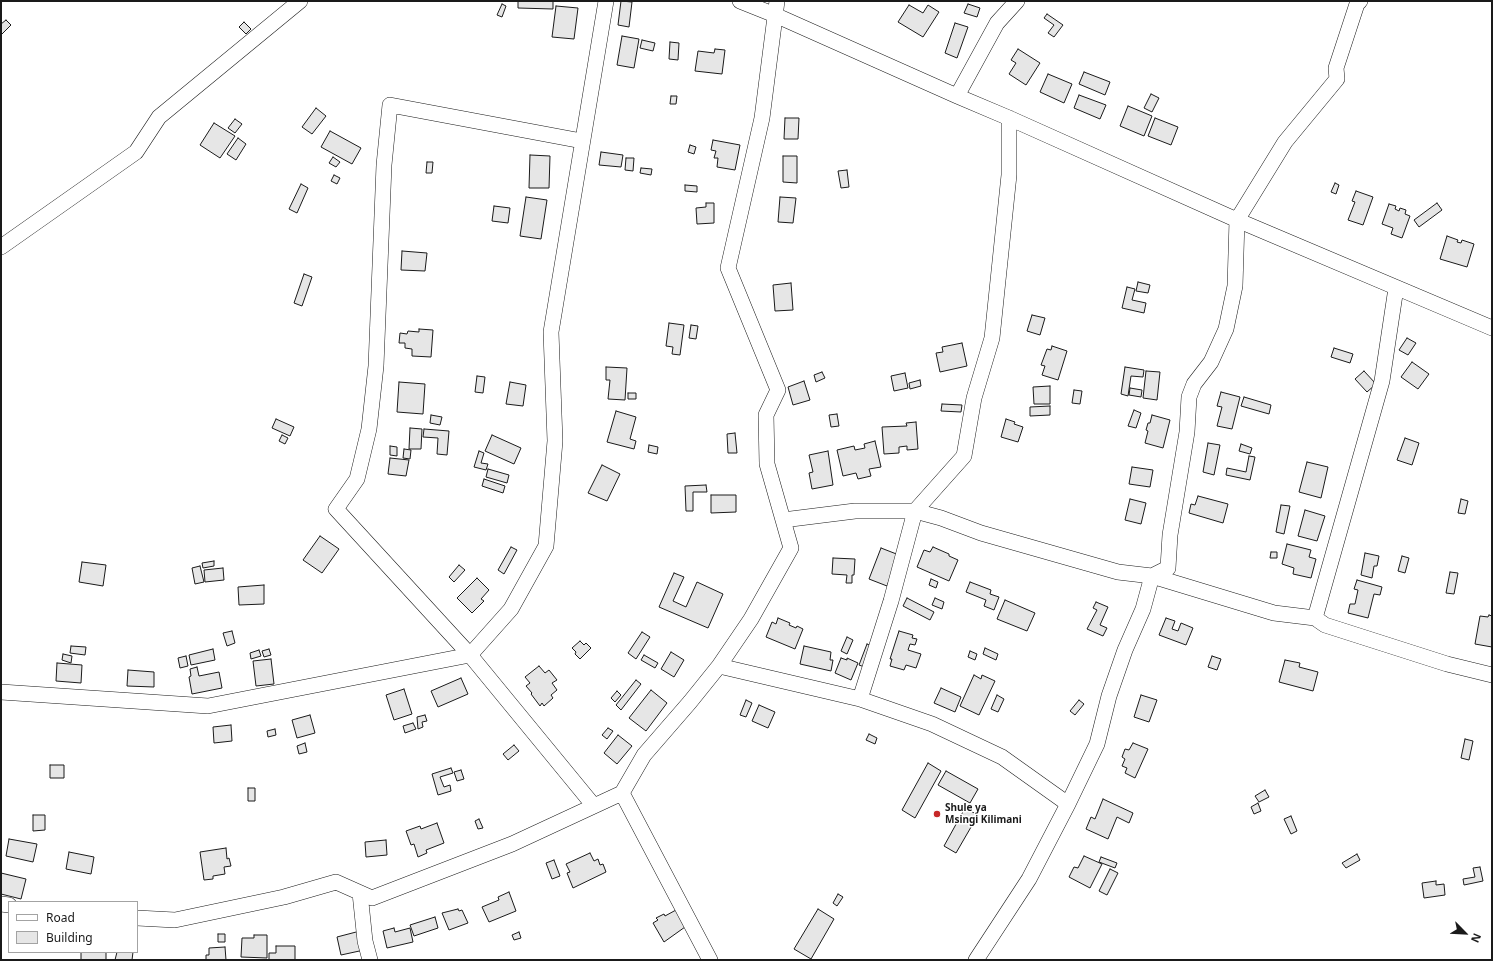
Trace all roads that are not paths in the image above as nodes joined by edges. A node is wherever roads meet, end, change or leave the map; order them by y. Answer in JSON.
{"nodes":[{"id":1,"x":300,"y":1,"type":"edge"},
{"id":2,"x":606,"y":1,"type":"edge"},
{"id":3,"x":740,"y":1,"type":"edge"},
{"id":4,"x":1017,"y":1,"type":"edge"},
{"id":5,"x":1360,"y":1,"type":"edge"},
{"id":6,"x":776,"y":8,"type":"edge"},
{"id":7,"x":957,"y":96,"type":"junction"},
{"id":8,"x":1009,"y":118,"type":"junction"},
{"id":9,"x":582,"y":141,"type":"junction"},
{"id":10,"x":1237,"y":220,"type":"junction"},
{"id":11,"x":1,"y":247,"type":"edge"},
{"id":12,"x":1396,"y":288,"type":"junction"},
{"id":13,"x":1492,"y":328,"type":"edge"},
{"id":14,"x":915,"y":511,"type":"junction"},
{"id":15,"x":783,"y":520,"type":"junction"},
{"id":16,"x":1152,"y":576,"type":"junction"},
{"id":17,"x":1315,"y":618,"type":"junction"},
{"id":18,"x":470,"y":655,"type":"junction"},
{"id":19,"x":719,"y":666,"type":"junction"},
{"id":20,"x":1492,"y":675,"type":"edge"},
{"id":21,"x":1,"y":692,"type":"edge"},
{"id":22,"x":860,"y":699,"type":"junction"},
{"id":23,"x":622,"y":793,"type":"junction"},
{"id":24,"x":1068,"y":804,"type":"junction"},
{"id":25,"x":594,"y":806,"type":"junction"},
{"id":26,"x":360,"y":893,"type":"junction"},
{"id":27,"x":138,"y":918,"type":"edge"},
{"id":28,"x":705,"y":959,"type":"edge"},
{"id":29,"x":370,"y":960,"type":"edge"},
{"id":30,"x":976,"y":960,"type":"edge"}],
"edges":[{"from":1,"to":11,"type":"street"},
{"from":2,"to":9,"type":"street"},
{"from":3,"to":6,"type":"street"},
{"from":4,"to":7,"type":"street"},
{"from":5,"to":10,"type":"street"},
{"from":6,"to":7,"type":"street"},
{"from":6,"to":15,"type":"street"},
{"from":7,"to":8,"type":"street"},
{"from":8,"to":10,"type":"street"},
{"from":8,"to":14,"type":"street"},
{"from":9,"to":18,"type":"street"},
{"from":9,"to":18,"type":"street"},
{"from":10,"to":12,"type":"street"},
{"from":10,"to":16,"type":"street"},
{"from":12,"to":13,"type":"street"},
{"from":12,"to":17,"type":"street"},
{"from":14,"to":15,"type":"street"},
{"from":14,"to":16,"type":"street"},
{"from":14,"to":22,"type":"street"},
{"from":15,"to":19,"type":"street"},
{"from":16,"to":17,"type":"street"},
{"from":16,"to":24,"type":"street"},
{"from":17,"to":20,"type":"street"},
{"from":18,"to":21,"type":"street"},
{"from":18,"to":25,"type":"street"},
{"from":19,"to":22,"type":"street"},
{"from":19,"to":23,"type":"street"},
{"from":22,"to":24,"type":"street"},
{"from":23,"to":25,"type":"street"},
{"from":23,"to":28,"type":"street"},
{"from":24,"to":30,"type":"street"},
{"from":25,"to":26,"type":"street"},
{"from":26,"to":27,"type":"street"},
{"from":26,"to":29,"type":"street"}]}
